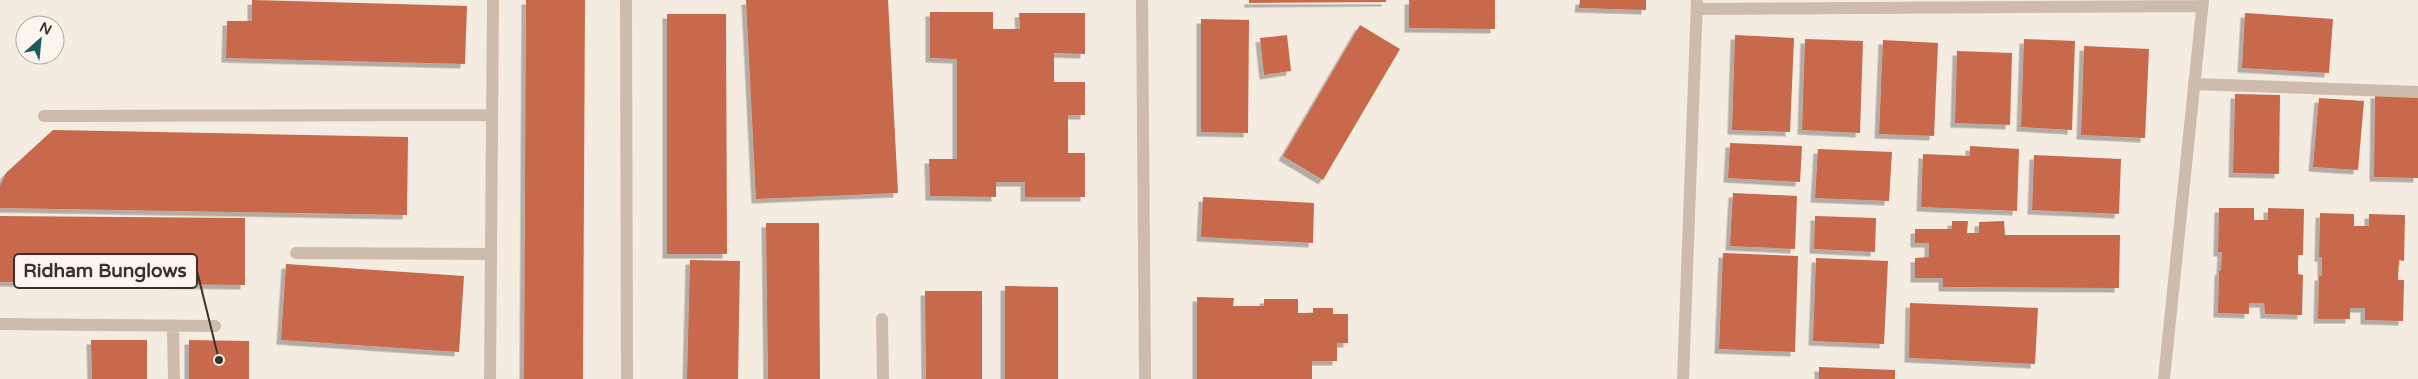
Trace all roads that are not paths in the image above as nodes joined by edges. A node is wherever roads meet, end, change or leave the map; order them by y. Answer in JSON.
{"nodes":[{"id":1,"x":493,"y":0,"type":"edge"},
{"id":2,"x":626,"y":0,"type":"edge"},
{"id":3,"x":1142,"y":0,"type":"edge"},
{"id":4,"x":2203,"y":3,"type":"edge"},
{"id":5,"x":1697,"y":5,"type":"edge"},
{"id":6,"x":2194,"y":84,"type":"junction"},
{"id":7,"x":2418,"y":92,"type":"edge"},
{"id":8,"x":492,"y":115,"type":"junction"},
{"id":9,"x":44,"y":116,"type":"dead end"},
{"id":10,"x":296,"y":253,"type":"dead end"},
{"id":11,"x":491,"y":254,"type":"junction"},
{"id":12,"x":882,"y":319,"type":"dead end"},
{"id":13,"x":0,"y":324,"type":"edge"},
{"id":14,"x":173,"y":326,"type":"junction"},
{"id":15,"x":215,"y":326,"type":"dead end"},
{"id":16,"x":174,"y":379,"type":"edge"},
{"id":17,"x":490,"y":379,"type":"edge"},
{"id":18,"x":627,"y":379,"type":"edge"},
{"id":19,"x":883,"y":379,"type":"edge"},
{"id":20,"x":1145,"y":379,"type":"edge"},
{"id":21,"x":1683,"y":379,"type":"edge"},
{"id":22,"x":2164,"y":379,"type":"edge"}],
"edges":[{"from":1,"to":8,"type":"street"},
{"from":2,"to":18,"type":"street"},
{"from":3,"to":20,"type":"street"},
{"from":4,"to":5,"type":"street"},
{"from":4,"to":6,"type":"street"},
{"from":5,"to":21,"type":"street"},
{"from":6,"to":7,"type":"street"},
{"from":6,"to":22,"type":"street"},
{"from":8,"to":9,"type":"street"},
{"from":8,"to":11,"type":"street"},
{"from":10,"to":11,"type":"street"},
{"from":11,"to":17,"type":"street"},
{"from":12,"to":19,"type":"street"},
{"from":13,"to":14,"type":"street"},
{"from":14,"to":15,"type":"street"},
{"from":14,"to":16,"type":"street"}]}
